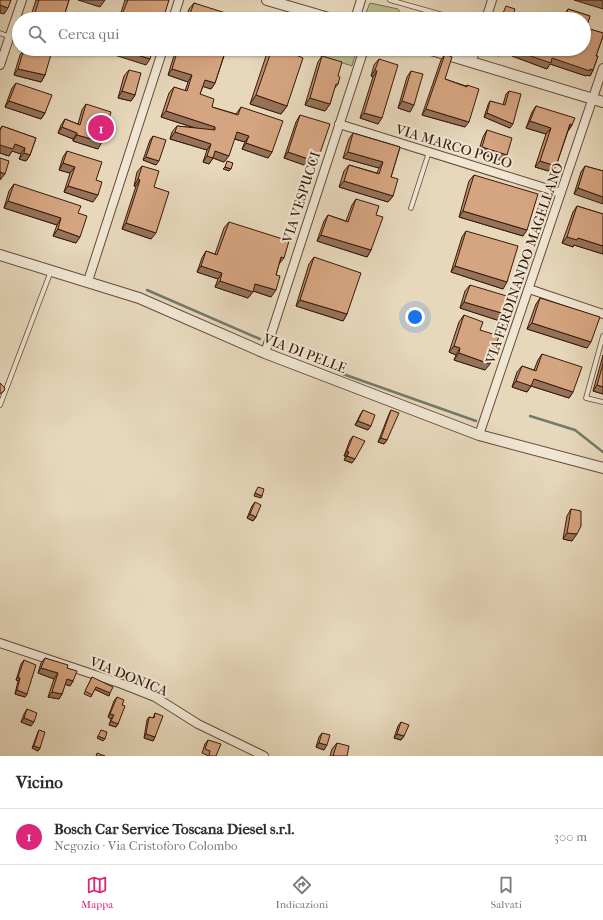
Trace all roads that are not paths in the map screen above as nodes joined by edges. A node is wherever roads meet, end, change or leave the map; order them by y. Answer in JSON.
{"nodes":[{"id":1,"x":22,"y":0,"type":"edge"},
{"id":2,"x":179,"y":0,"type":"edge"},
{"id":3,"x":267,"y":0,"type":"edge"},
{"id":4,"x":361,"y":0,"type":"edge"},
{"id":5,"x":390,"y":0,"type":"edge"},
{"id":6,"x":492,"y":0,"type":"edge"},
{"id":7,"x":18,"y":12,"type":"edge"},
{"id":8,"x":175,"y":12,"type":"edge"},
{"id":9,"x":308,"y":12,"type":"edge"},
{"id":10,"x":357,"y":12,"type":"edge"},
{"id":11,"x":432,"y":12,"type":"edge"},
{"id":12,"x":488,"y":12,"type":"edge"},
{"id":13,"x":12,"y":31,"type":"edge"},
{"id":14,"x":0,"y":33,"type":"edge"},
{"id":15,"x":10,"y":37,"type":"junction"},
{"id":16,"x":161,"y":56,"type":"edge"},
{"id":17,"x":362,"y":56,"type":"edge"},
{"id":18,"x":451,"y":56,"type":"edge"},
{"id":19,"x":473,"y":56,"type":"edge"},
{"id":20,"x":471,"y":62,"type":"junction"},
{"id":21,"x":0,"y":65,"type":"edge"},
{"id":22,"x":603,"y":68,"type":"edge"},
{"id":23,"x":598,"y":100,"type":"edge"},
{"id":24,"x":339,"y":124,"type":"junction"},
{"id":25,"x":429,"y":152,"type":"junction"},
{"id":26,"x":561,"y":193,"type":"junction"},
{"id":27,"x":411,"y":208,"type":"dead end"},
{"id":28,"x":0,"y":255,"type":"edge"},
{"id":29,"x":52,"y":270,"type":"junction"},
{"id":30,"x":88,"y":281,"type":"junction"},
{"id":31,"x":529,"y":289,"type":"junction"},
{"id":32,"x":603,"y":314,"type":"edge"},
{"id":33,"x":603,"y":336,"type":"edge"},
{"id":34,"x":264,"y":353,"type":"junction"},
{"id":35,"x":603,"y":402,"type":"edge"},
{"id":36,"x":0,"y":405,"type":"edge"},
{"id":37,"x":479,"y":435,"type":"junction"},
{"id":38,"x":603,"y":468,"type":"edge"},
{"id":39,"x":0,"y":643,"type":"edge"},
{"id":40,"x":264,"y":756,"type":"edge"}],
"edges":[{"from":1,"to":7,"type":"street"},
{"from":2,"to":8,"type":"street"},
{"from":3,"to":9,"type":"street"},
{"from":4,"to":10,"type":"street"},
{"from":5,"to":11,"type":"lane"},
{"from":6,"to":12,"type":"street"},
{"from":13,"to":15,"type":"street"},
{"from":14,"to":15,"type":"lane"},
{"from":15,"to":21,"type":"street"},
{"from":16,"to":30,"type":"street"},
{"from":17,"to":24,"type":"street","name":"VIA VESPUCCI"},
{"from":18,"to":20,"type":"street"},
{"from":19,"to":20,"type":"street"},
{"from":20,"to":23,"type":"street"},
{"from":22,"to":23,"type":"street","name":"VIA FERDINANDO MAGELLANO"},
{"from":23,"to":26,"type":"street","name":"VIA FERDINANDO MAGELLANO"},
{"from":24,"to":25,"type":"street","name":"VIA MARCO POLO"},
{"from":24,"to":34,"type":"street","name":"VIA VESPUCCI"},
{"from":25,"to":26,"type":"street","name":"VIA MARCO POLO"},
{"from":25,"to":27,"type":"lane"},
{"from":26,"to":31,"type":"street","name":"VIA FERDINANDO MAGELLANO"},
{"from":28,"to":29,"type":"street","name":"VIA DI PELLE"},
{"from":29,"to":30,"type":"street","name":"VIA DI PELLE"},
{"from":29,"to":36,"type":"lane"},
{"from":30,"to":34,"type":"street","name":"VIA DI PELLE"},
{"from":31,"to":32,"type":"street"},
{"from":31,"to":37,"type":"street","name":"VIA FERDINANDO MAGELLANO"},
{"from":33,"to":35,"type":"lane"},
{"from":34,"to":37,"type":"street","name":"VIA DI PELLE"},
{"from":37,"to":38,"type":"street","name":"VIA DI PELLE"},
{"from":39,"to":40,"type":"street","name":"VIA DONICA"}]}
